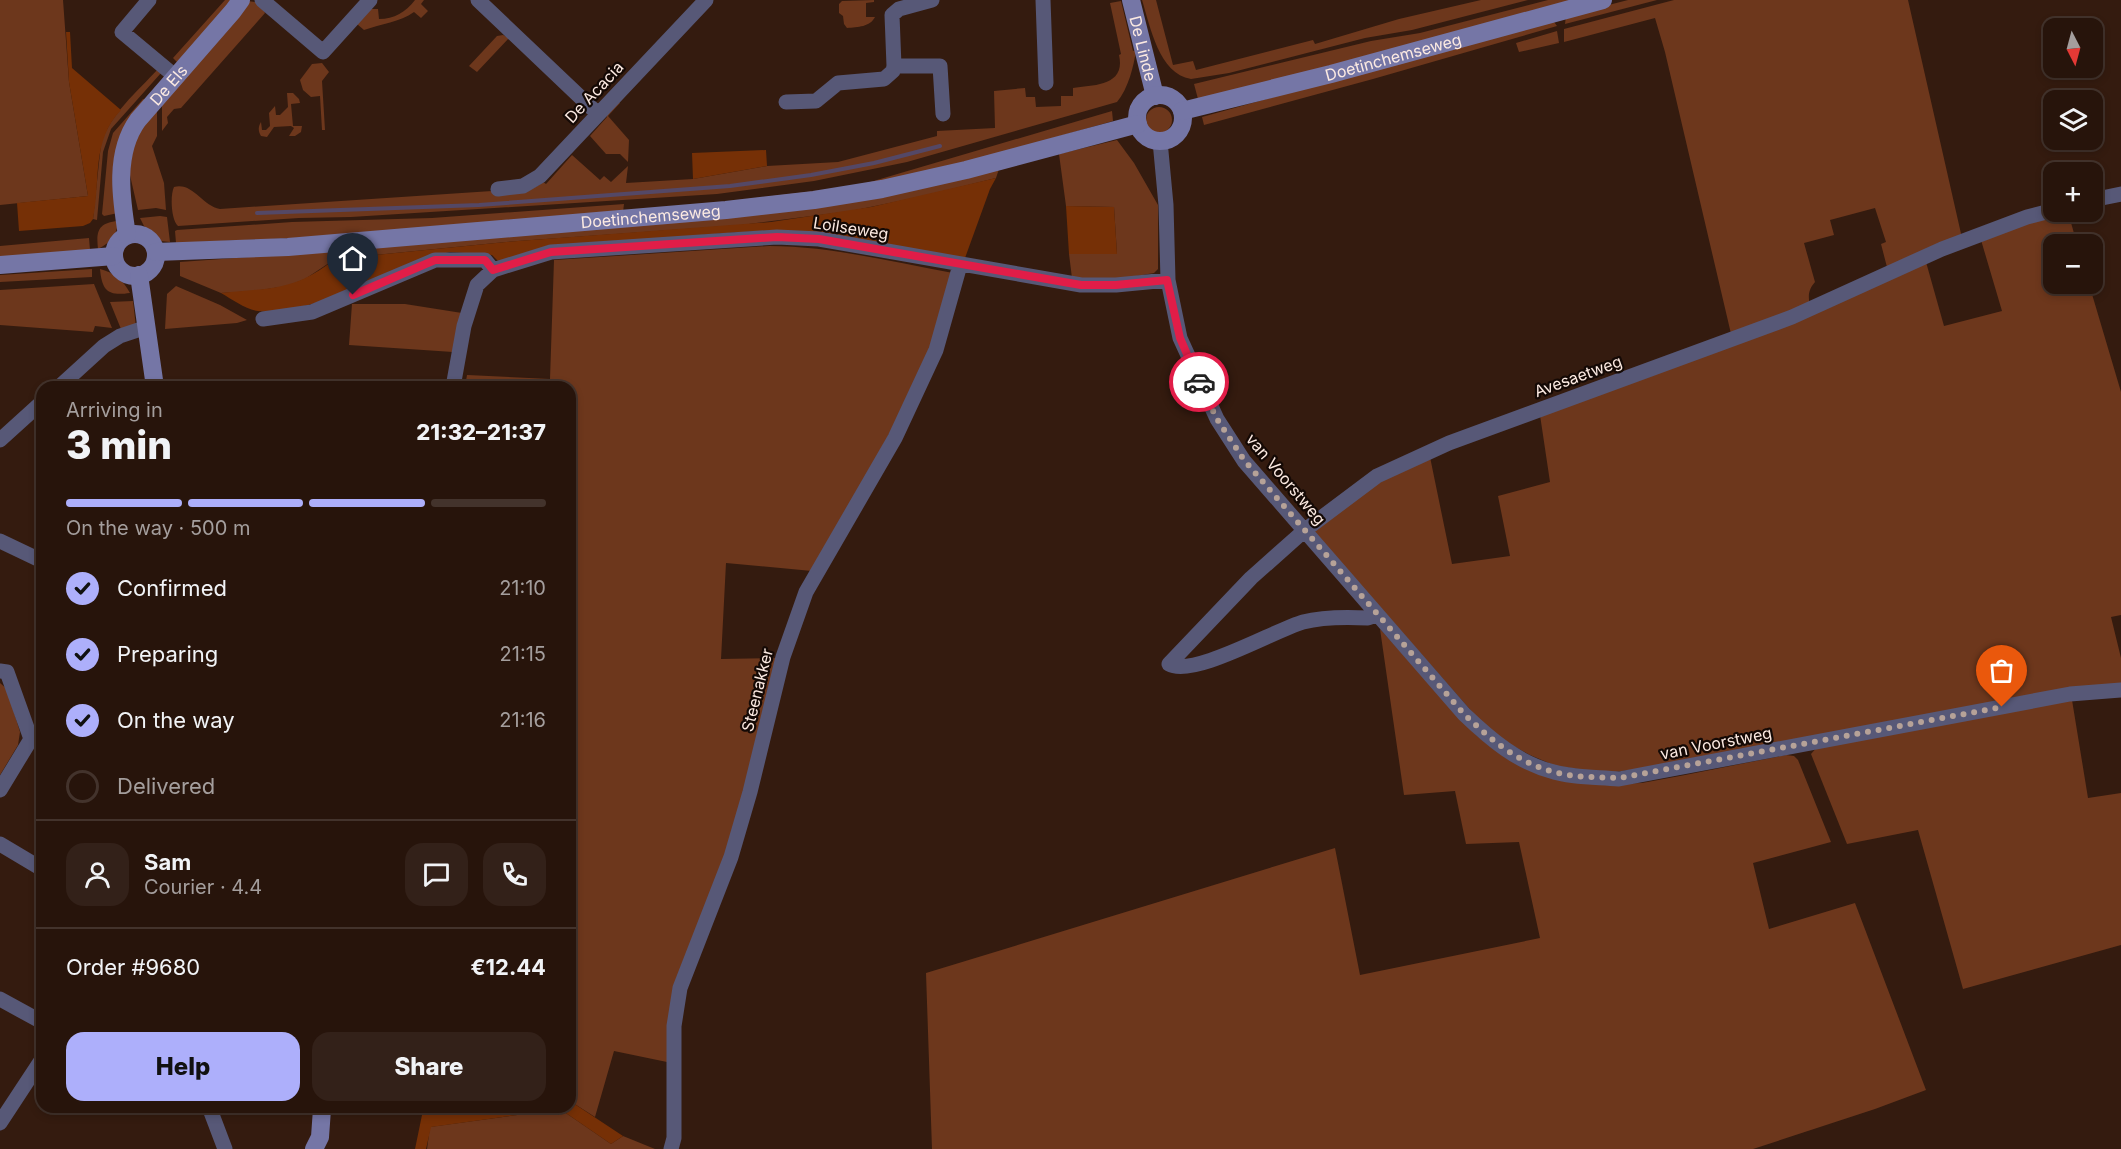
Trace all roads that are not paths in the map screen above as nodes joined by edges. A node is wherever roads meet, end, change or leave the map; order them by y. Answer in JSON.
{"nodes":[{"id":1,"x":149,"y":0,"type":"edge"},
{"id":2,"x":241,"y":0,"type":"edge"},
{"id":3,"x":262,"y":0,"type":"edge"},
{"id":4,"x":370,"y":0,"type":"edge"},
{"id":5,"x":478,"y":0,"type":"edge"},
{"id":6,"x":706,"y":0,"type":"edge"},
{"id":7,"x":932,"y":0,"type":"edge"},
{"id":8,"x":1043,"y":0,"type":"edge"},
{"id":9,"x":1131,"y":0,"type":"edge"},
{"id":10,"x":1604,"y":0,"type":"edge"},
{"id":11,"x":894,"y":66,"type":"junction"},
{"id":12,"x":176,"y":77,"type":"junction"},
{"id":13,"x":1046,"y":83,"type":"dead end"},
{"id":14,"x":1155,"y":96,"type":"junction"},
{"id":15,"x":786,"y":102,"type":"dead end"},
{"id":16,"x":1182,"y":111,"type":"junction"},
{"id":17,"x":598,"y":114,"type":"junction"},
{"id":18,"x":943,"y":114,"type":"dead end"},
{"id":19,"x":1138,"y":124,"type":"junction"},
{"id":20,"x":1160,"y":141,"type":"junction"},
{"id":21,"x":498,"y":189,"type":"dead end"},
{"id":22,"x":2121,"y":194,"type":"edge"},
{"id":23,"x":2103,"y":198,"type":"edge"},
{"id":24,"x":2043,"y":213,"type":"edge"},
{"id":25,"x":132,"y":235,"type":"junction"},
{"id":26,"x":156,"y":252,"type":"junction"},
{"id":27,"x":114,"y":256,"type":"junction"},
{"id":28,"x":0,"y":265,"type":"edge"},
{"id":29,"x":960,"y":265,"type":"junction"},
{"id":30,"x":493,"y":270,"type":"junction"},
{"id":31,"x":139,"y":275,"type":"junction"},
{"id":32,"x":1167,"y":280,"type":"junction"},
{"id":33,"x":263,"y":319,"type":"dead end"},
{"id":34,"x":147,"y":327,"type":"junction"},
{"id":35,"x":65,"y":381,"type":"edge"},
{"id":36,"x":154,"y":381,"type":"edge"},
{"id":37,"x":454,"y":381,"type":"edge"},
{"id":38,"x":36,"y":407,"type":"edge"},
{"id":39,"x":0,"y":440,"type":"edge"},
{"id":40,"x":1305,"y":530,"type":"junction"},
{"id":41,"x":0,"y":541,"type":"edge"},
{"id":42,"x":36,"y":558,"type":"edge"},
{"id":43,"x":1377,"y":615,"type":"junction"},
{"id":44,"x":0,"y":671,"type":"edge"},
{"id":45,"x":2121,"y":690,"type":"edge"},
{"id":46,"x":36,"y":737,"type":"edge"},
{"id":47,"x":0,"y":790,"type":"edge"},
{"id":48,"x":0,"y":844,"type":"edge"},
{"id":49,"x":36,"y":865,"type":"edge"},
{"id":50,"x":0,"y":999,"type":"edge"},
{"id":51,"x":36,"y":1020,"type":"edge"},
{"id":52,"x":36,"y":1068,"type":"edge"},
{"id":53,"x":211,"y":1113,"type":"edge"},
{"id":54,"x":321,"y":1113,"type":"edge"},
{"id":55,"x":0,"y":1123,"type":"edge"},
{"id":56,"x":225,"y":1149,"type":"edge"},
{"id":57,"x":314,"y":1149,"type":"edge"},
{"id":58,"x":671,"y":1149,"type":"edge"}],
"edges":[{"from":1,"to":12,"type":"street"},
{"from":2,"to":12,"type":"main road","name":"De Els"},
{"from":3,"to":4,"type":"street"},
{"from":5,"to":17,"type":"street"},
{"from":6,"to":17,"type":"street","name":"De Acacia"},
{"from":7,"to":11,"type":"street"},
{"from":8,"to":13,"type":"street"},
{"from":9,"to":14,"type":"main road","name":"De Linde"},
{"from":10,"to":16,"type":"main road","name":"Doetinchemseweg"},
{"from":11,"to":15,"type":"street"},
{"from":11,"to":18,"type":"street"},
{"from":12,"to":25,"type":"main road","name":"De Els"},
{"from":14,"to":16,"type":"main road"},
{"from":14,"to":19,"type":"main road"},
{"from":16,"to":20,"type":"main road"},
{"from":17,"to":21,"type":"street","name":"De Acacia"},
{"from":19,"to":20,"type":"main road"},
{"from":19,"to":26,"type":"main road","name":"Doetinchemseweg"},
{"from":20,"to":32,"type":"street","name":"van Voorstweg"},
{"from":22,"to":23,"type":"street"},
{"from":24,"to":40,"type":"street","name":"Avesaetweg"},
{"from":25,"to":26,"type":"main road"},
{"from":25,"to":27,"type":"main road"},
{"from":26,"to":31,"type":"main road"},
{"from":27,"to":28,"type":"main road"},
{"from":27,"to":31,"type":"main road"},
{"from":29,"to":30,"type":"street","name":"Loilseweg"},
{"from":29,"to":32,"type":"street","name":"Loilseweg"},
{"from":29,"to":58,"type":"street","name":"Steenakker"},
{"from":30,"to":33,"type":"street"},
{"from":30,"to":37,"type":"street"},
{"from":31,"to":34,"type":"main road"},
{"from":32,"to":40,"type":"street","name":"van Voorstweg"},
{"from":34,"to":35,"type":"street"},
{"from":34,"to":36,"type":"main road"},
{"from":38,"to":39,"type":"street"},
{"from":40,"to":43,"type":"street","name":"van Voorstweg"},
{"from":40,"to":43,"type":"street","name":"Avesaetweg"},
{"from":41,"to":42,"type":"street"},
{"from":43,"to":45,"type":"street","name":"van Voorstweg"},
{"from":44,"to":46,"type":"street"},
{"from":46,"to":47,"type":"street"},
{"from":48,"to":49,"type":"street"},
{"from":50,"to":51,"type":"street"},
{"from":52,"to":55,"type":"street"},
{"from":53,"to":56,"type":"street"},
{"from":54,"to":57,"type":"main road"}]}
